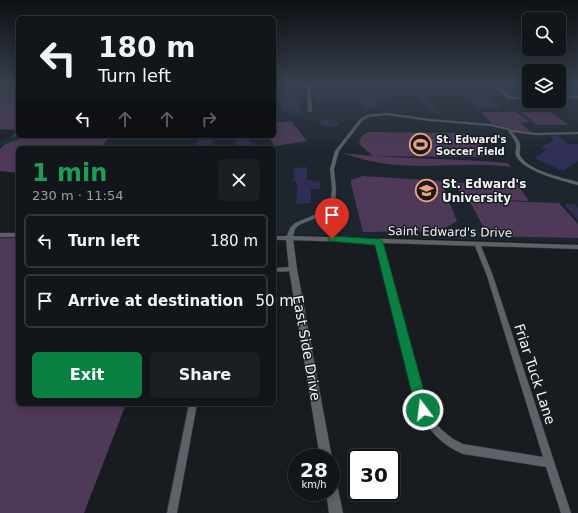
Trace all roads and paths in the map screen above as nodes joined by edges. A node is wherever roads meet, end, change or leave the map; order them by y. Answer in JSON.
{"nodes":[{"id":1,"x":510,"y":130,"type":"junction"},
{"id":2,"x":578,"y":133,"type":"edge"},
{"id":3,"x":578,"y":184,"type":"edge"},
{"id":4,"x":0,"y":235,"type":"edge"},
{"id":5,"x":16,"y":235,"type":"edge"},
{"id":6,"x":276,"y":238,"type":"edge"},
{"id":7,"x":289,"y":238,"type":"junction"},
{"id":8,"x":379,"y":242,"type":"junction"},
{"id":9,"x":477,"y":244,"type":"junction"},
{"id":10,"x":576,"y":247,"type":"edge"},
{"id":11,"x":578,"y":254,"type":"edge"},
{"id":12,"x":293,"y":269,"type":"junction"},
{"id":13,"x":276,"y":270,"type":"edge"},
{"id":14,"x":194,"y":406,"type":"edge"},
{"id":15,"x":324,"y":449,"type":"edge"},
{"id":16,"x":550,"y":463,"type":"junction"},
{"id":17,"x":334,"y":501,"type":"edge"},
{"id":18,"x":172,"y":513,"type":"edge"},
{"id":19,"x":336,"y":513,"type":"edge"},
{"id":20,"x":566,"y":513,"type":"edge"}],
"edges":[{"from":1,"to":2,"type":"street"},
{"from":1,"to":3,"type":"street"},
{"from":1,"to":7,"type":"street"},
{"from":4,"to":5,"type":"street"},
{"from":6,"to":7,"type":"street","name":"Saint Edward's Drive"},
{"from":7,"to":8,"type":"street","name":"Saint Edward's Drive"},
{"from":7,"to":12,"type":"street","name":"East Side Drive"},
{"from":8,"to":9,"type":"street","name":"Saint Edward's Drive"},
{"from":8,"to":16,"type":"street"},
{"from":9,"to":10,"type":"street","name":"Saint Edward's Drive"},
{"from":9,"to":16,"type":"street","name":"Friar Tuck Lane"},
{"from":10,"to":11,"type":"street"},
{"from":12,"to":13,"type":"street"},
{"from":12,"to":15,"type":"street","name":"East Side Drive"},
{"from":14,"to":18,"type":"street"},
{"from":16,"to":20,"type":"street","name":"Friar Tuck Lane"},
{"from":17,"to":19,"type":"street"}]}
